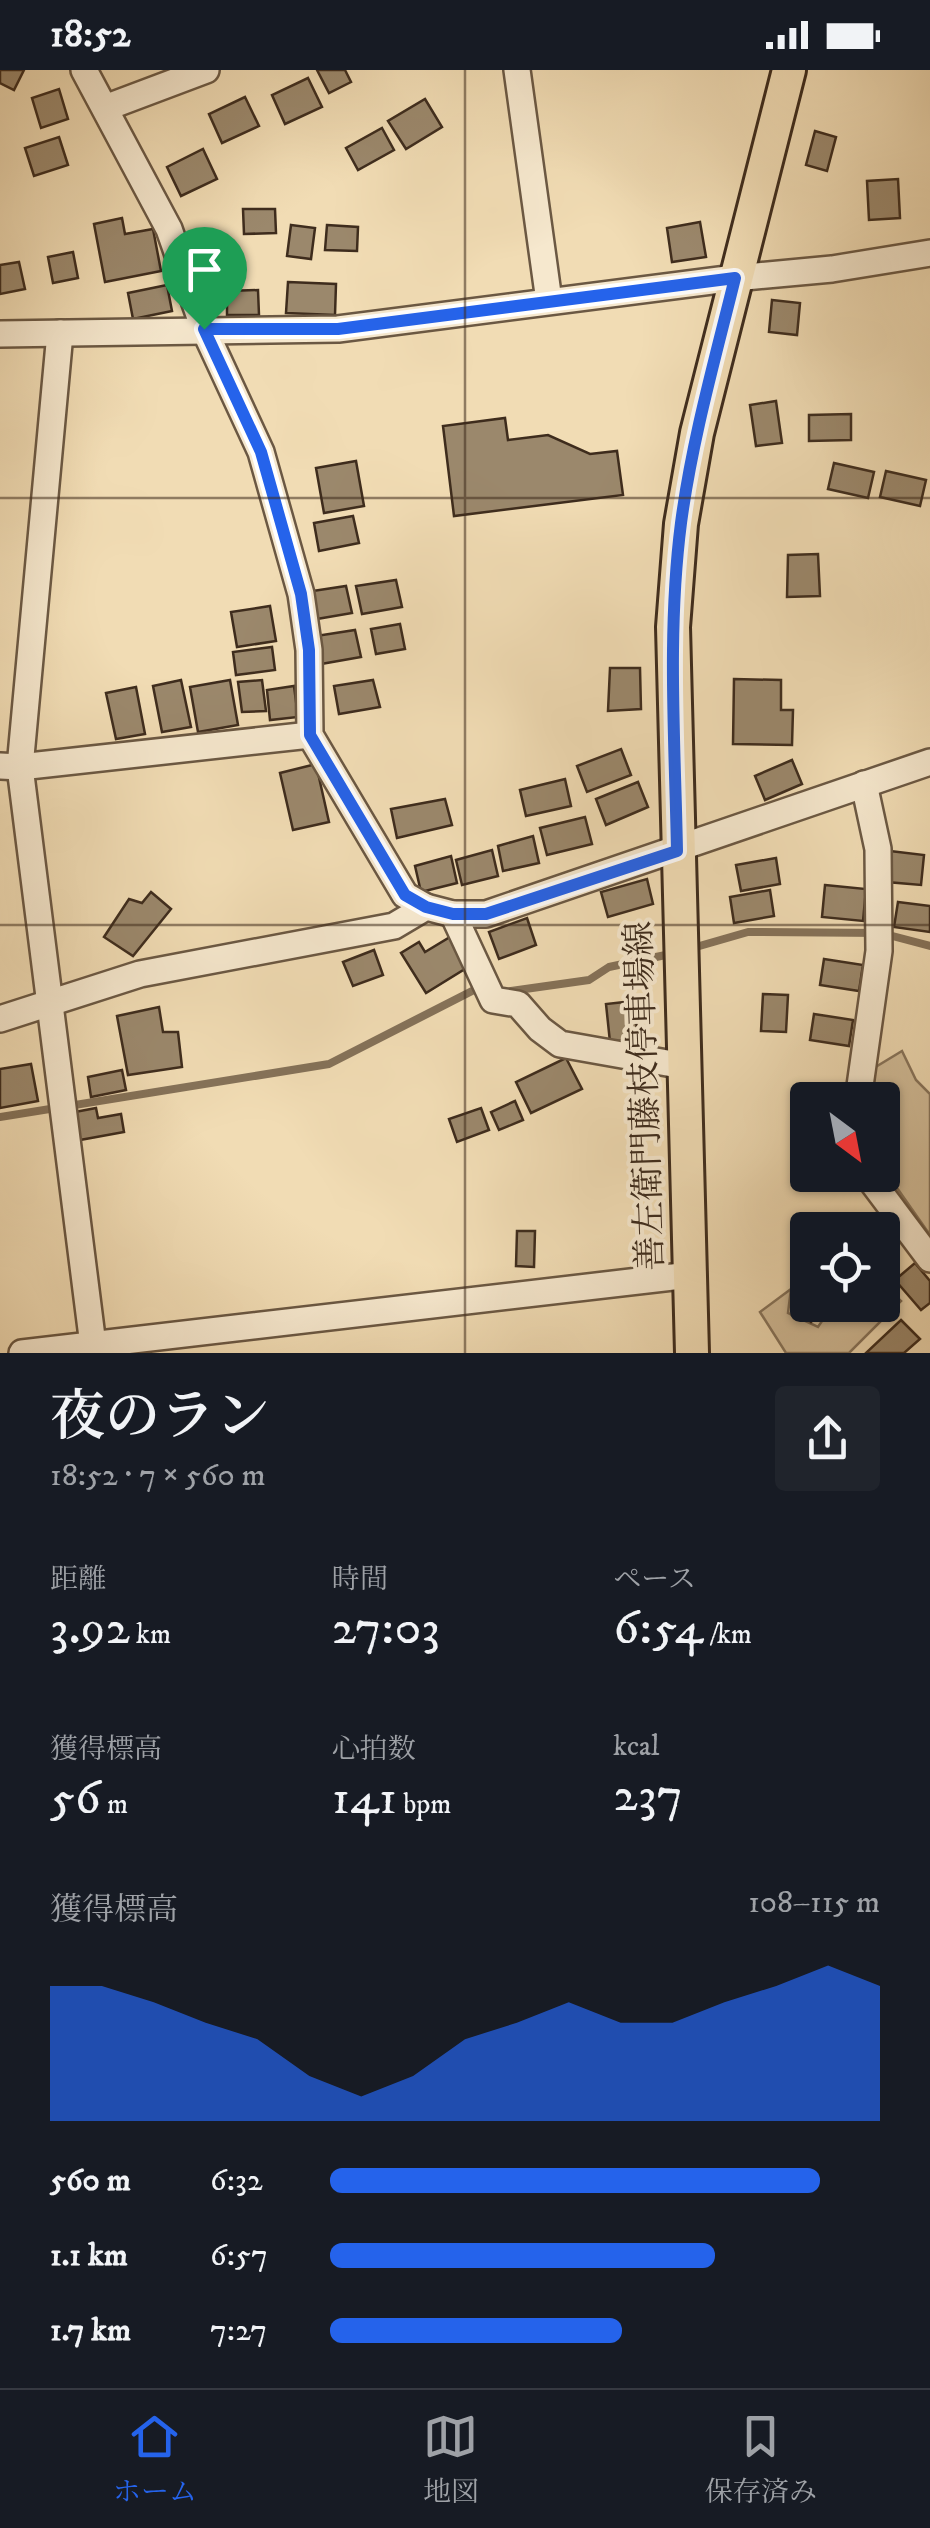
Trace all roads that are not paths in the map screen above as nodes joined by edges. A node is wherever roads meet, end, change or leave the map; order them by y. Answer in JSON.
{"nodes":[{"id":1,"x":84,"y":70,"type":"edge"},
{"id":2,"x":206,"y":70,"type":"edge"},
{"id":3,"x":517,"y":70,"type":"edge"},
{"id":4,"x":789,"y":70,"type":"edge"},
{"id":5,"x":106,"y":108,"type":"junction"},
{"id":6,"x":930,"y":252,"type":"edge"},
{"id":7,"x":735,"y":278,"type":"junction"},
{"id":8,"x":549,"y":301,"type":"junction"},
{"id":9,"x":204,"y":329,"type":"junction"},
{"id":10,"x":60,"y":333,"type":"junction"},
{"id":11,"x":0,"y":334,"type":"edge"},
{"id":12,"x":310,"y":735,"type":"junction"},
{"id":13,"x":930,"y":762,"type":"edge"},
{"id":14,"x":10,"y":766,"type":"edge"},
{"id":15,"x":864,"y":784,"type":"junction"},
{"id":16,"x":677,"y":851,"type":"junction"},
{"id":17,"x":426,"y":907,"type":"junction"},
{"id":18,"x":453,"y":914,"type":"junction"},
{"id":19,"x":51,"y":1002,"type":"junction"},
{"id":20,"x":0,"y":1019,"type":"edge"},
{"id":21,"x":684,"y":1066,"type":"junction"},
{"id":22,"x":861,"y":1082,"type":"edge"},
{"id":23,"x":880,"y":1192,"type":"edge"},
{"id":24,"x":930,"y":1259,"type":"edge"},
{"id":25,"x":690,"y":1275,"type":"junction"},
{"id":26,"x":93,"y":1350,"type":"edge"},
{"id":27,"x":22,"y":1353,"type":"edge"},
{"id":28,"x":692,"y":1353,"type":"edge"}],
"edges":[{"from":1,"to":5,"type":"street"},
{"from":2,"to":5,"type":"street"},
{"from":3,"to":8,"type":"street"},
{"from":4,"to":7,"type":"main road","name":"善左衛門藤枝停車場線"},
{"from":5,"to":9,"type":"street"},
{"from":6,"to":7,"type":"street"},
{"from":7,"to":8,"type":"street"},
{"from":7,"to":16,"type":"main road","name":"善左衛門藤枝停車場線"},
{"from":8,"to":9,"type":"street"},
{"from":9,"to":10,"type":"street"},
{"from":9,"to":12,"type":"street"},
{"from":10,"to":11,"type":"street"},
{"from":10,"to":14,"type":"street"},
{"from":12,"to":14,"type":"street"},
{"from":12,"to":17,"type":"street"},
{"from":13,"to":15,"type":"street"},
{"from":14,"to":19,"type":"street"},
{"from":15,"to":16,"type":"street"},
{"from":15,"to":22,"type":"street"},
{"from":16,"to":18,"type":"street"},
{"from":16,"to":21,"type":"main road","name":"善左衛門藤枝停車場線"},
{"from":17,"to":18,"type":"street"},
{"from":17,"to":19,"type":"street"},
{"from":18,"to":21,"type":"street"},
{"from":19,"to":20,"type":"street"},
{"from":19,"to":26,"type":"street"},
{"from":21,"to":25,"type":"main road","name":"善左衛門藤枝停車場線"},
{"from":23,"to":24,"type":"street"},
{"from":25,"to":26,"type":"street"},
{"from":25,"to":28,"type":"main road","name":"善左衛門藤枝停車場線"},
{"from":26,"to":27,"type":"street"}]}
